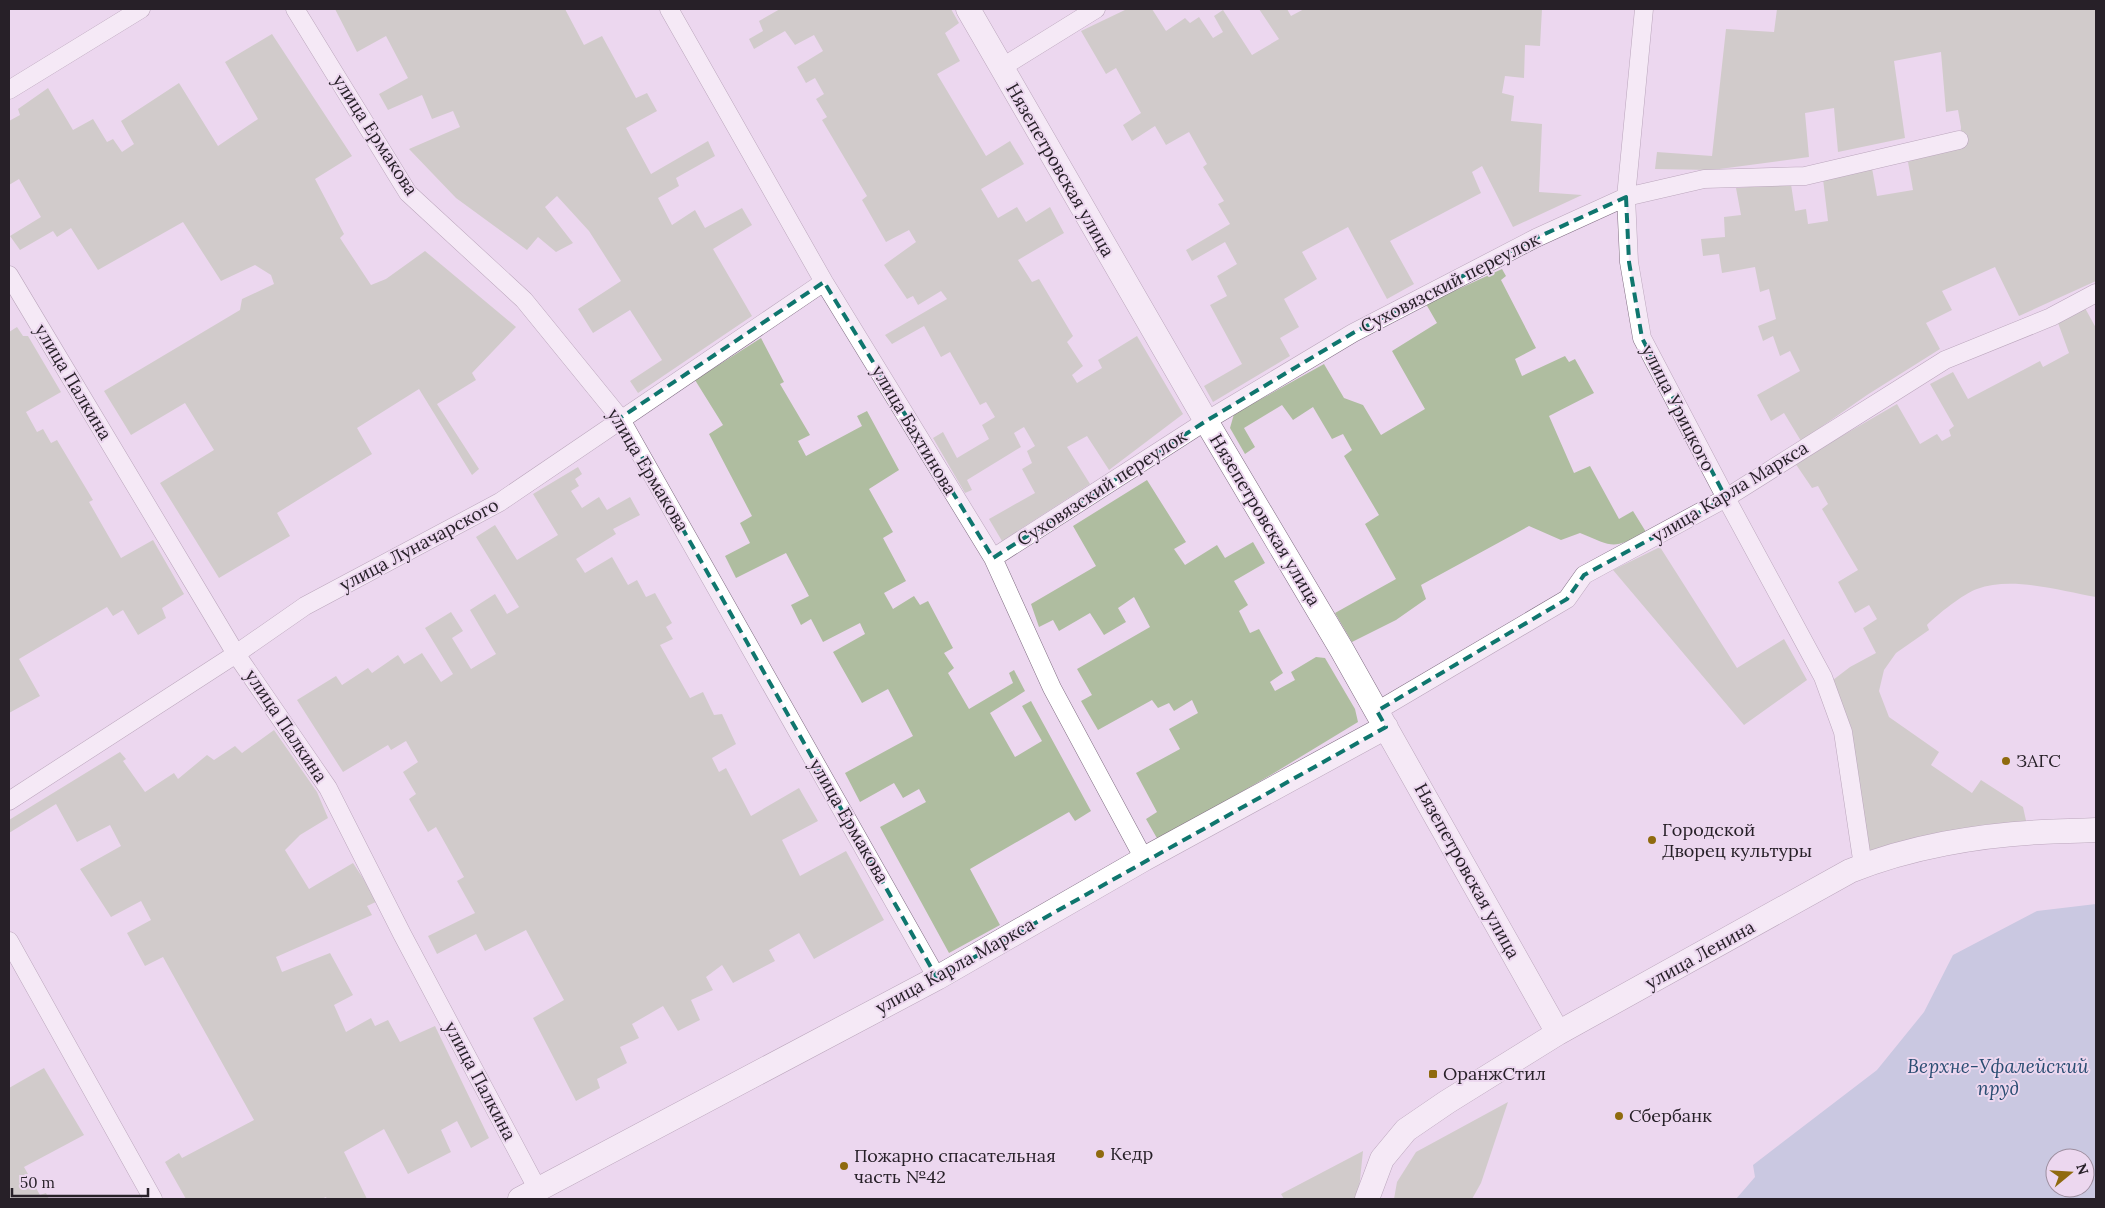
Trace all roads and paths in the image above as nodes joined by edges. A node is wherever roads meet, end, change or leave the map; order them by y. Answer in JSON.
{"nodes":[{"id":1,"x":141,"y":9,"type":"edge"},
{"id":2,"x":295,"y":9,"type":"edge"},
{"id":3,"x":669,"y":9,"type":"edge"},
{"id":4,"x":968,"y":9,"type":"edge"},
{"id":5,"x":1096,"y":9,"type":"edge"},
{"id":6,"x":1644,"y":9,"type":"edge"},
{"id":7,"x":1001,"y":68,"type":"junction"},
{"id":8,"x":9,"y":90,"type":"edge"},
{"id":9,"x":1958,"y":140,"type":"dead end"},
{"id":10,"x":1626,"y":197,"type":"junction"},
{"id":11,"x":9,"y":276,"type":"edge"},
{"id":12,"x":824,"y":282,"type":"junction"},
{"id":13,"x":2096,"y":293,"type":"edge"},
{"id":14,"x":620,"y":418,"type":"junction"},
{"id":15,"x":1206,"y":421,"type":"junction"},
{"id":16,"x":1726,"y":498,"type":"junction"},
{"id":17,"x":993,"y":558,"type":"junction"},
{"id":18,"x":236,"y":654,"type":"junction"},
{"id":19,"x":1381,"y":719,"type":"junction"},
{"id":20,"x":9,"y":801,"type":"edge"},
{"id":21,"x":2096,"y":830,"type":"edge"},
{"id":22,"x":1144,"y":859,"type":"junction"},
{"id":23,"x":1863,"y":866,"type":"junction"},
{"id":24,"x":9,"y":941,"type":"edge"},
{"id":25,"x":937,"y":978,"type":"junction"},
{"id":26,"x":1558,"y":1034,"type":"junction"},
{"id":27,"x":529,"y":1195,"type":"edge"},
{"id":28,"x":153,"y":1199,"type":"edge"},
{"id":29,"x":1367,"y":1199,"type":"edge"}],
"edges":[{"from":1,"to":8,"type":"street"},
{"from":2,"to":14,"type":"street","name":"улица Ермакова"},
{"from":3,"to":12,"type":"street","name":"улица Бахтинова"},
{"from":4,"to":7,"type":"main road","name":"Нязепетровская улица"},
{"from":5,"to":7,"type":"street"},
{"from":6,"to":10,"type":"street","name":"улица Урицкого"},
{"from":7,"to":15,"type":"main road","name":"Нязепетровская улица"},
{"from":9,"to":10,"type":"street","name":"Суховязский переулок"},
{"from":10,"to":15,"type":"street","name":"Суховязский переулок"},
{"from":10,"to":16,"type":"street","name":"улица Урицкого"},
{"from":11,"to":18,"type":"street","name":"улица Палкина"},
{"from":12,"to":14,"type":"street","name":"улица Луначарского"},
{"from":12,"to":17,"type":"street","name":"улица Бахтинова"},
{"from":13,"to":16,"type":"street","name":"улица Карла Маркса"},
{"from":14,"to":18,"type":"street","name":"улица Луначарского"},
{"from":14,"to":25,"type":"street","name":"улица Ермакова"},
{"from":15,"to":17,"type":"street","name":"Суховязский переулок"},
{"from":15,"to":19,"type":"main road","name":"Нязепетровская улица"},
{"from":16,"to":19,"type":"street","name":"улица Карла Маркса"},
{"from":16,"to":23,"type":"street","name":"улица Урицкого"},
{"from":17,"to":22,"type":"street","name":"улица Бахтинова"},
{"from":18,"to":20,"type":"street","name":"улица Луначарского"},
{"from":18,"to":27,"type":"street","name":"улица Палкина"},
{"from":19,"to":22,"type":"main road","name":"улица Карла Маркса"},
{"from":19,"to":26,"type":"main road","name":"Нязепетровская улица"},
{"from":21,"to":23,"type":"main road","name":"улица Ленина"},
{"from":22,"to":25,"type":"main road","name":"улица Карла Маркса"},
{"from":23,"to":26,"type":"main road","name":"улица Ленина"},
{"from":24,"to":28,"type":"street"},
{"from":25,"to":27,"type":"main road","name":"улица Карла Маркса"},
{"from":26,"to":29,"type":"main road","name":"улица Ленина"}]}
